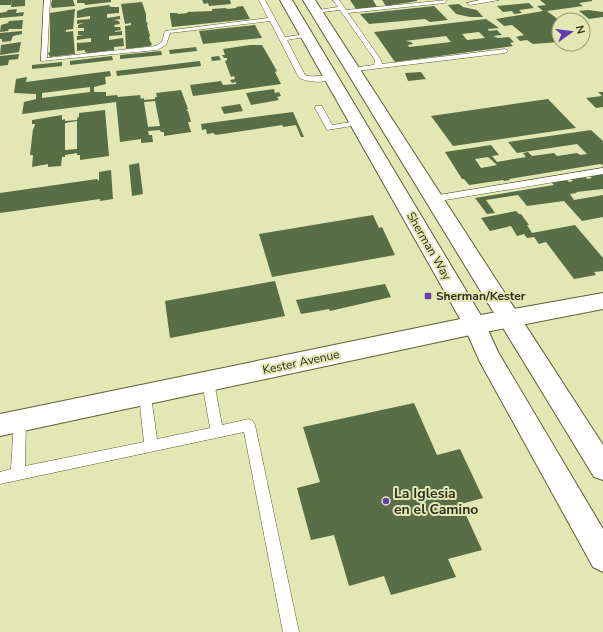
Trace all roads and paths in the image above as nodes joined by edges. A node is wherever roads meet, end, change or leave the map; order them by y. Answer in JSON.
{"nodes":[{"id":1,"x":47,"y":0,"type":"edge"},
{"id":2,"x":262,"y":0,"type":"edge"},
{"id":3,"x":286,"y":0,"type":"edge"},
{"id":4,"x":336,"y":0,"type":"edge"},
{"id":5,"x":377,"y":0,"type":"edge"},
{"id":6,"x":444,"y":0,"type":"edge"},
{"id":7,"x":496,"y":0,"type":"edge"},
{"id":8,"x":470,"y":3,"type":"dead end"},
{"id":9,"x":312,"y":5,"type":"edge"},
{"id":10,"x":382,"y":8,"type":"junction"},
{"id":11,"x":343,"y":10,"type":"junction"},
{"id":12,"x":272,"y":19,"type":"junction"},
{"id":13,"x":307,"y":36,"type":"junction"},
{"id":14,"x":282,"y":39,"type":"junction"},
{"id":15,"x":505,"y":50,"type":"dead end"},
{"id":16,"x":378,"y":67,"type":"junction"},
{"id":17,"x":351,"y":70,"type":"junction"},
{"id":18,"x":330,"y":78,"type":"junction"},
{"id":19,"x":319,"y":108,"type":"dead end"},
{"id":20,"x":358,"y":123,"type":"junction"},
{"id":21,"x":603,"y":171,"type":"edge"},
{"id":22,"x":433,"y":199,"type":"junction"},
{"id":23,"x":603,"y":301,"type":"edge"},
{"id":24,"x":509,"y":319,"type":"junction"},
{"id":25,"x":475,"y":326,"type":"junction"},
{"id":26,"x":208,"y":382,"type":"junction"},
{"id":27,"x":145,"y":396,"type":"junction"},
{"id":28,"x":10,"y":422,"type":"edge"},
{"id":29,"x":216,"y":432,"type":"junction"},
{"id":30,"x":151,"y":446,"type":"junction"},
{"id":31,"x":603,"y":468,"type":"edge"},
{"id":32,"x":18,"y":474,"type":"junction"},
{"id":33,"x":0,"y":478,"type":"edge"},
{"id":34,"x":603,"y":557,"type":"edge"},
{"id":35,"x":292,"y":632,"type":"edge"}],
"edges":[{"from":1,"to":12,"type":"lane"},
{"from":2,"to":12,"type":"lane"},
{"from":3,"to":13,"type":"main road","name":"Sherman Way"},
{"from":4,"to":11,"type":"lane"},
{"from":5,"to":10,"type":"lane"},
{"from":6,"to":10,"type":"lane"},
{"from":7,"to":8,"type":"lane"},
{"from":9,"to":11,"type":"lane"},
{"from":9,"to":17,"type":"main road"},
{"from":10,"to":11,"type":"lane"},
{"from":11,"to":16,"type":"lane"},
{"from":12,"to":14,"type":"lane"},
{"from":13,"to":14,"type":"lane"},
{"from":13,"to":18,"type":"main road","name":"Sherman Way"},
{"from":14,"to":18,"type":"lane"},
{"from":15,"to":16,"type":"lane"},
{"from":16,"to":17,"type":"lane"},
{"from":17,"to":22,"type":"main road"},
{"from":18,"to":20,"type":"main road","name":"Sherman Way"},
{"from":19,"to":20,"type":"lane"},
{"from":20,"to":25,"type":"main road","name":"Sherman Way"},
{"from":21,"to":22,"type":"lane"},
{"from":22,"to":24,"type":"main road"},
{"from":23,"to":24,"type":"main road","name":"Kester Avenue"},
{"from":24,"to":25,"type":"main road","name":"Kester Avenue"},
{"from":24,"to":31,"type":"main road"},
{"from":25,"to":26,"type":"main road","name":"Kester Avenue"},
{"from":25,"to":34,"type":"main road","name":"Sherman Way"},
{"from":26,"to":27,"type":"main road","name":"Kester Avenue"},
{"from":26,"to":29,"type":"lane"},
{"from":27,"to":28,"type":"main road","name":"Kester Avenue"},
{"from":27,"to":30,"type":"lane"},
{"from":28,"to":32,"type":"lane"},
{"from":29,"to":30,"type":"lane"},
{"from":29,"to":35,"type":"lane"},
{"from":30,"to":32,"type":"lane"},
{"from":32,"to":33,"type":"lane"}]}
